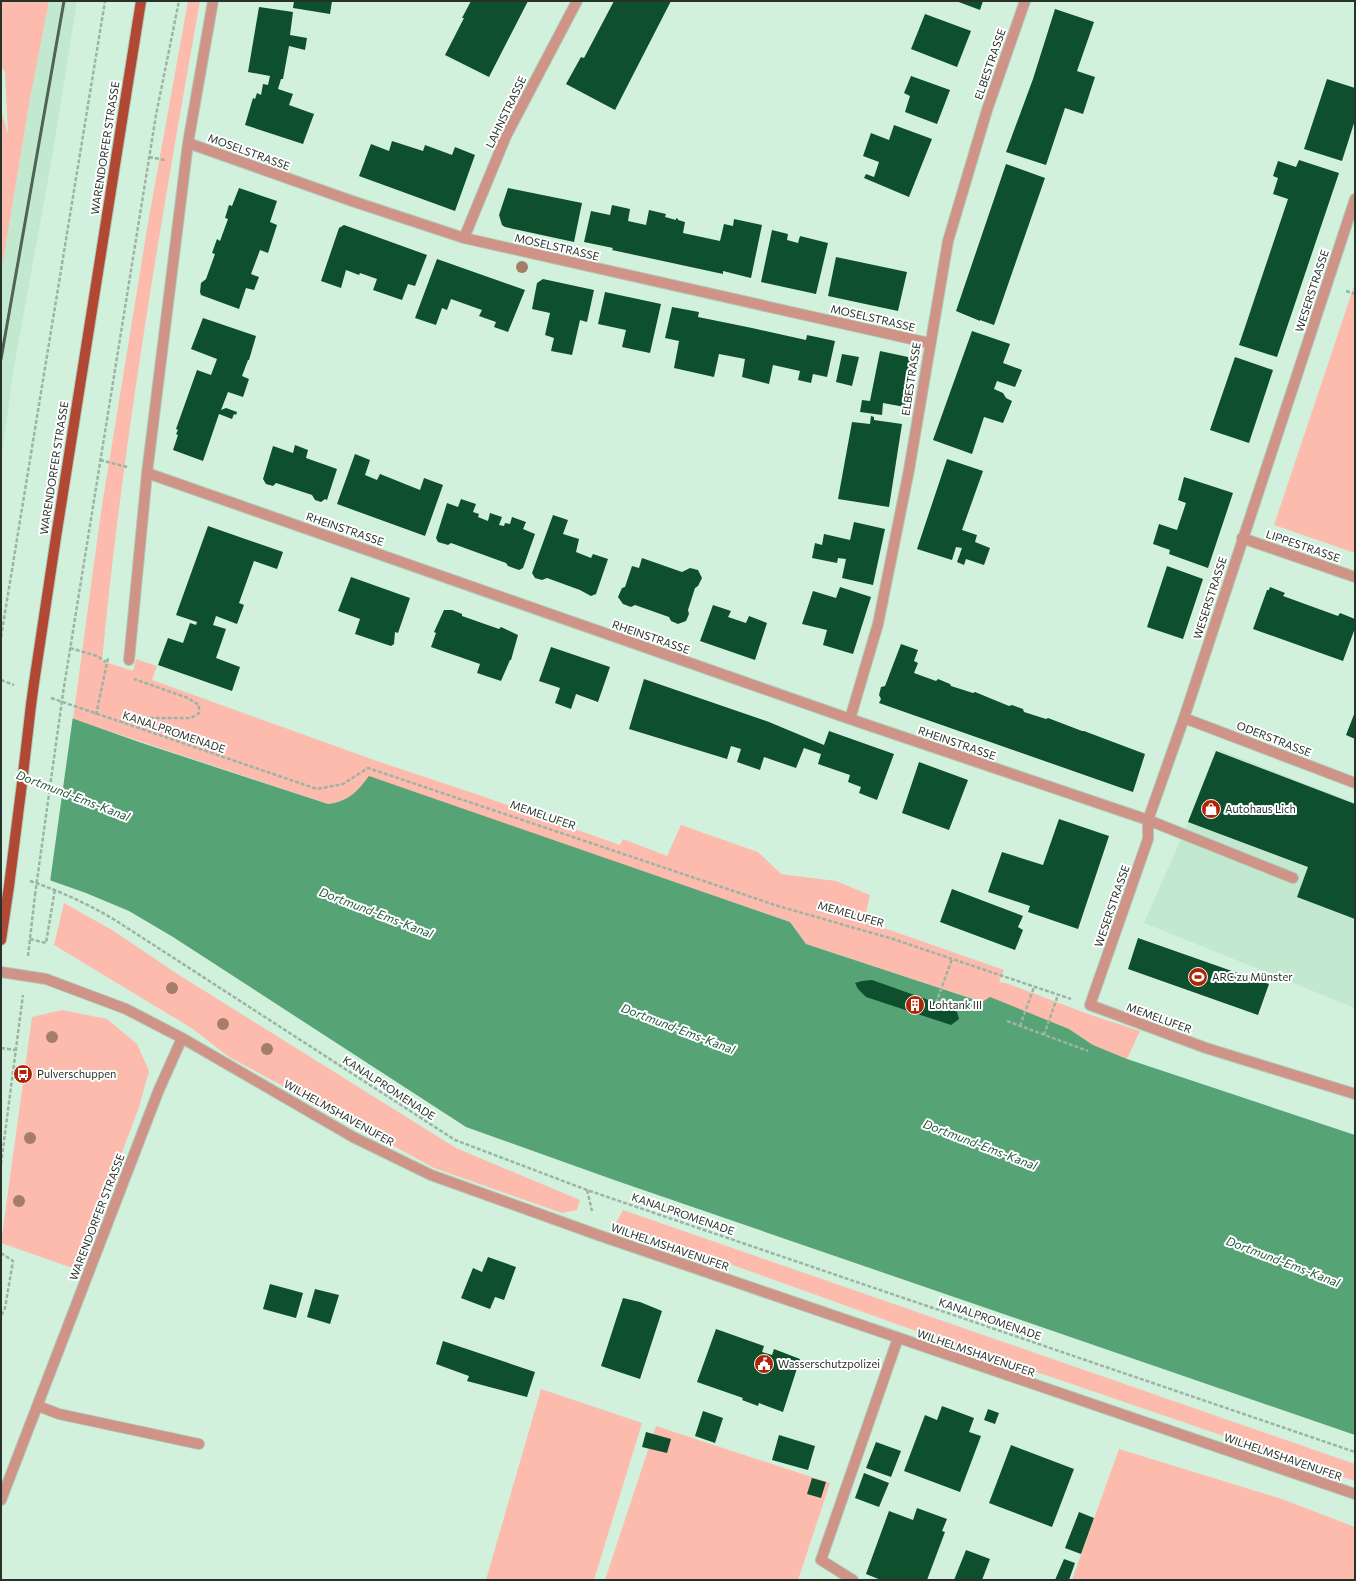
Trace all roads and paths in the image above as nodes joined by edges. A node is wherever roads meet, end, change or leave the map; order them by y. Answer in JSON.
{"nodes":[{"id":1,"x":105,"y":1,"type":"edge"},
{"id":2,"x":141,"y":1,"type":"edge"},
{"id":3,"x":179,"y":1,"type":"edge"},
{"id":4,"x":213,"y":1,"type":"edge"},
{"id":5,"x":578,"y":1,"type":"edge"},
{"id":6,"x":1025,"y":1,"type":"edge"},
{"id":7,"x":188,"y":143,"type":"junction"},
{"id":8,"x":1354,"y":205,"type":"edge"},
{"id":9,"x":464,"y":238,"type":"junction"},
{"id":10,"x":929,"y":343,"type":"junction"},
{"id":11,"x":100,"y":460,"type":"junction"},
{"id":12,"x":147,"y":473,"type":"junction"},
{"id":13,"x":1242,"y":538,"type":"junction"},
{"id":14,"x":1355,"y":577,"type":"edge"},
{"id":15,"x":1,"y":637,"type":"edge"},
{"id":16,"x":70,"y":648,"type":"junction"},
{"id":17,"x":129,"y":660,"type":"junction"},
{"id":18,"x":106,"y":662,"type":"junction"},
{"id":19,"x":1,"y":680,"type":"edge"},
{"id":20,"x":16,"y":686,"type":"dead end"},
{"id":21,"x":45,"y":696,"type":"dead end"},
{"id":22,"x":96,"y":715,"type":"junction"},
{"id":23,"x":1184,"y":718,"type":"junction"},
{"id":24,"x":850,"y":719,"type":"junction"},
{"id":25,"x":120,"y":722,"type":"junction"},
{"id":26,"x":1355,"y":783,"type":"edge"},
{"id":27,"x":343,"y":784,"type":"joint"},
{"id":28,"x":1148,"y":820,"type":"junction"},
{"id":29,"x":1293,"y":878,"type":"dead end"},
{"id":30,"x":1,"y":940,"type":"edge"},
{"id":31,"x":30,"y":940,"type":"junction"},
{"id":32,"x":952,"y":959,"type":"junction"},
{"id":33,"x":1,"y":972,"type":"edge"},
{"id":34,"x":25,"y":975,"type":"junction"},
{"id":35,"x":1034,"y":987,"type":"junction"},
{"id":36,"x":1058,"y":995,"type":"junction"},
{"id":37,"x":936,"y":1003,"type":"dead end"},
{"id":38,"x":1090,"y":1005,"type":"junction"},
{"id":39,"x":1007,"y":1021,"type":"dead end"},
{"id":40,"x":1020,"y":1026,"type":"junction"},
{"id":41,"x":1044,"y":1034,"type":"junction"},
{"id":42,"x":182,"y":1038,"type":"junction"},
{"id":43,"x":1,"y":1048,"type":"edge"},
{"id":44,"x":15,"y":1050,"type":"junction"},
{"id":45,"x":1088,"y":1051,"type":"dead end"},
{"id":46,"x":1355,"y":1094,"type":"edge"},
{"id":47,"x":1,"y":1164,"type":"edge"},
{"id":48,"x":1,"y":1253,"type":"edge"},
{"id":49,"x":1,"y":1316,"type":"edge"},
{"id":50,"x":898,"y":1338,"type":"junction"},
{"id":51,"x":38,"y":1406,"type":"junction"},
{"id":52,"x":199,"y":1444,"type":"dead end"},
{"id":53,"x":1355,"y":1452,"type":"edge"},
{"id":54,"x":1355,"y":1494,"type":"edge"},
{"id":55,"x":1,"y":1500,"type":"edge"},
{"id":56,"x":852,"y":1580,"type":"edge"}],
"edges":[{"from":1,"to":15,"type":"path"},
{"from":2,"to":30,"type":"main road","name":"WARENDORFER STRASSE","bridge":true},
{"from":3,"to":11,"type":"path"},
{"from":4,"to":7,"type":"street"},
{"from":5,"to":9,"type":"street","name":"LAHNSTRASSE"},
{"from":6,"to":10,"type":"street","name":"ELBESTRASSE"},
{"from":7,"to":9,"type":"street","name":"MOSELSTRASSE"},
{"from":7,"to":12,"type":"street"},
{"from":8,"to":13,"type":"street","name":"WESERSTRASSE"},
{"from":9,"to":10,"type":"street","name":"MOSELSTRASSE"},
{"from":10,"to":24,"type":"street","name":"ELBESTRASSE"},
{"from":11,"to":12,"type":"path"},
{"from":11,"to":16,"type":"path"},
{"from":12,"to":17,"type":"street"},
{"from":12,"to":24,"type":"street","name":"RHEINSTRASSE"},
{"from":13,"to":14,"type":"street","name":"LIPPESTRASSE"},
{"from":13,"to":23,"type":"street","name":"WESERSTRASSE"},
{"from":16,"to":18,"type":"path"},
{"from":16,"to":31,"type":"path","bridge":true},
{"from":17,"to":18,"type":"path"},
{"from":17,"to":25,"type":"path"},
{"from":18,"to":22,"type":"path"},
{"from":19,"to":20,"type":"path"},
{"from":21,"to":22,"type":"path","name":"KANALPROMENADE"},
{"from":22,"to":25,"type":"path","name":"KANALPROMENADE"},
{"from":23,"to":26,"type":"street","name":"ODERSTRASSE"},
{"from":23,"to":28,"type":"street","name":"WESERSTRASSE"},
{"from":24,"to":28,"type":"street","name":"RHEINSTRASSE"},
{"from":25,"to":27,"type":"path","name":"KANALPROMENADE"},
{"from":27,"to":32,"type":"path","name":"MEMELUFER"},
{"from":28,"to":29,"type":"street","name":"RHEINSTRASSE"},
{"from":28,"to":38,"type":"street","name":"WESERSTRASSE"},
{"from":31,"to":34,"type":"path"},
{"from":31,"to":53,"type":"path","name":"KANALPROMENADE"},
{"from":32,"to":35,"type":"path","name":"MEMELUFER"},
{"from":32,"to":37,"type":"path"},
{"from":33,"to":34,"type":"street","name":"WILHELMSHAVENUFER"},
{"from":34,"to":42,"type":"street","name":"WILHELMSHAVENUFER"},
{"from":34,"to":44,"type":"path"},
{"from":35,"to":36,"type":"path","name":"MEMELUFER"},
{"from":35,"to":40,"type":"path"},
{"from":36,"to":38,"type":"path","name":"MEMELUFER"},
{"from":36,"to":41,"type":"path"},
{"from":38,"to":46,"type":"street","name":"MEMELUFER"},
{"from":39,"to":40,"type":"path"},
{"from":40,"to":41,"type":"path"},
{"from":41,"to":45,"type":"path"},
{"from":42,"to":50,"type":"street","name":"WILHELMSHAVENUFER"},
{"from":42,"to":51,"type":"street","name":"WARENDORFER STRASSE"},
{"from":43,"to":44,"type":"path"},
{"from":44,"to":47,"type":"path"},
{"from":48,"to":49,"type":"path"},
{"from":50,"to":54,"type":"street","name":"WILHELMSHAVENUFER"},
{"from":50,"to":56,"type":"street"},
{"from":51,"to":52,"type":"street"},
{"from":51,"to":55,"type":"street","name":"WARENDORFER STRASSE"}]}
